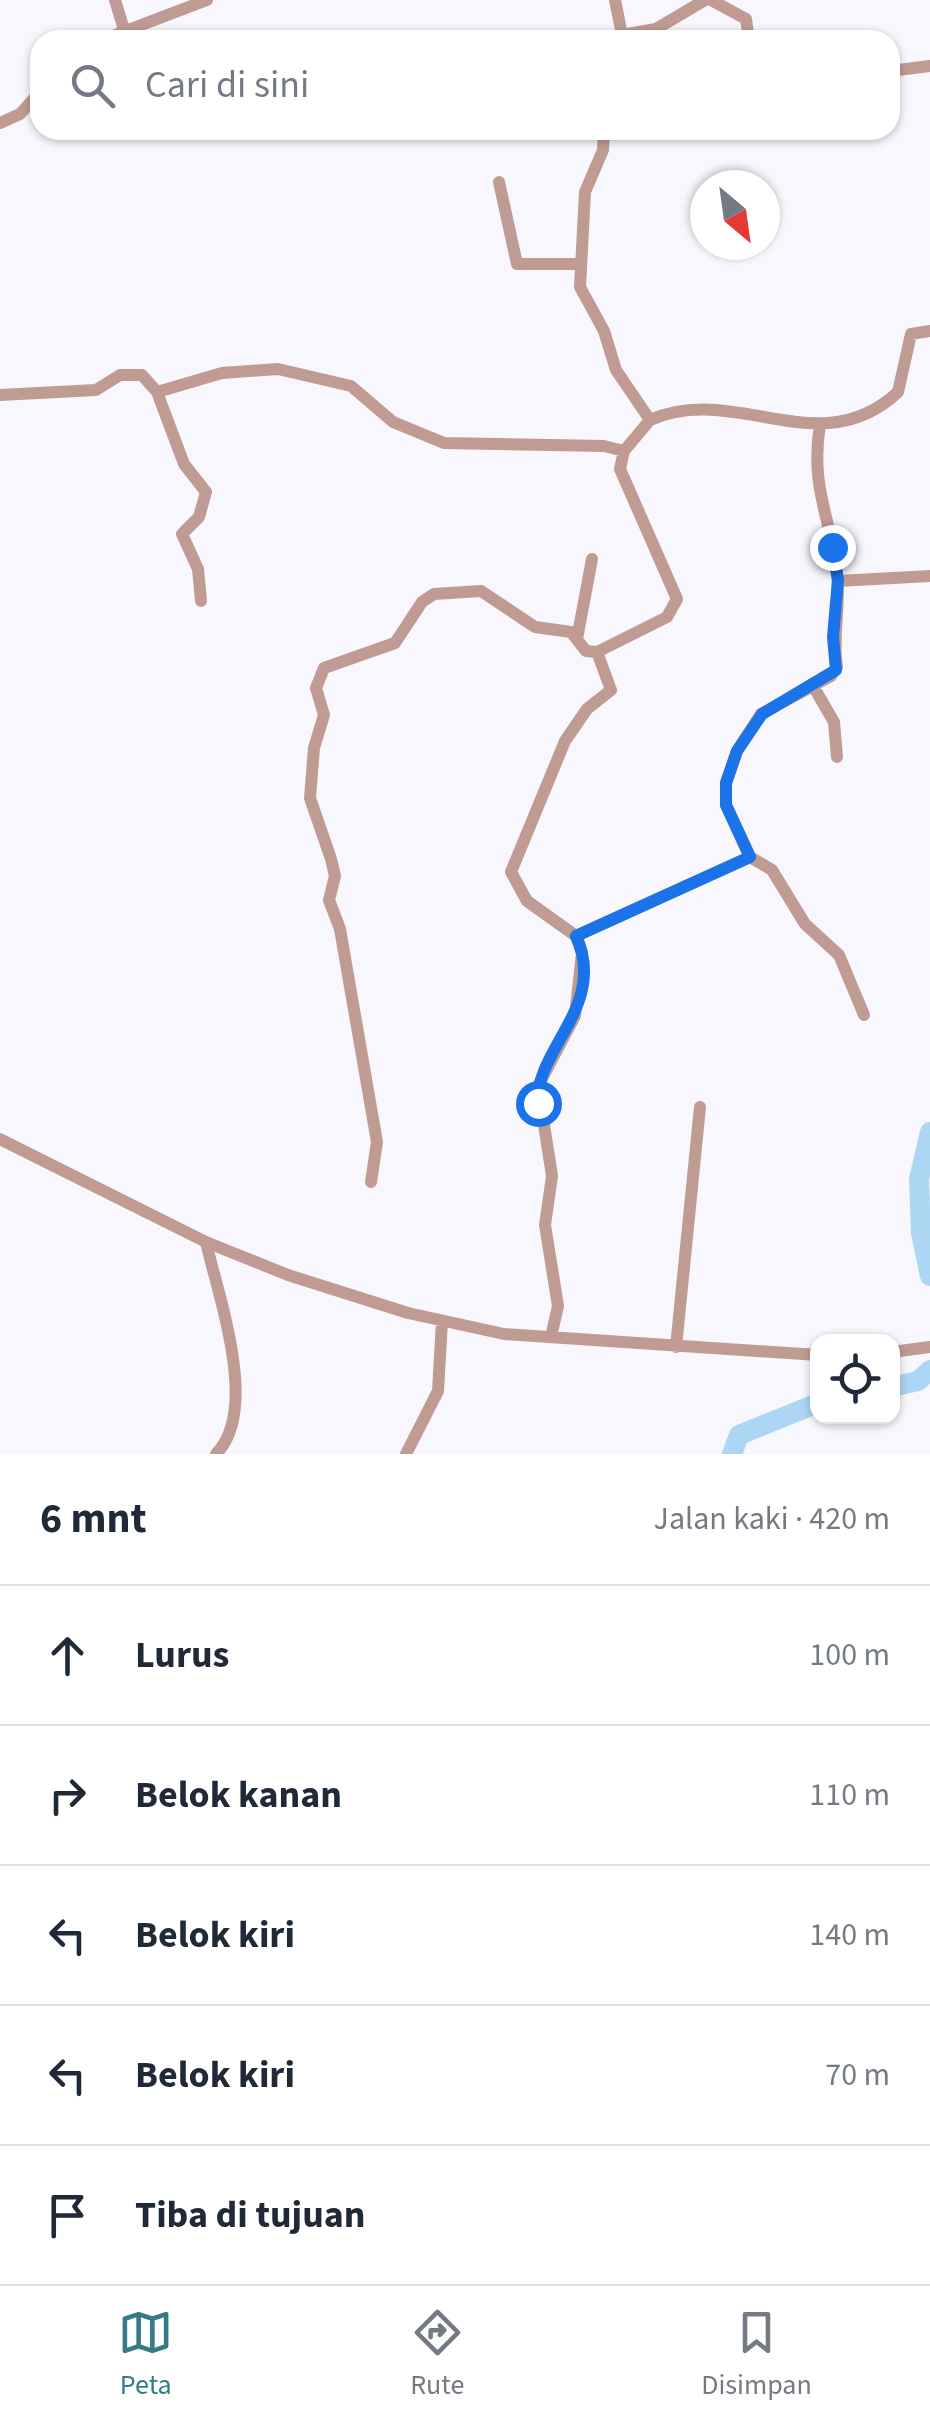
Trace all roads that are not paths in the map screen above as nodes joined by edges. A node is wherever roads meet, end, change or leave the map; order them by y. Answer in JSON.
{"nodes":[{"id":1,"x":115,"y":0,"type":"edge"},
{"id":2,"x":207,"y":0,"type":"edge"},
{"id":3,"x":615,"y":0,"type":"edge"},
{"id":4,"x":708,"y":0,"type":"edge"},
{"id":5,"x":125,"y":30,"type":"edge"},
{"id":6,"x":133,"y":30,"type":"edge"},
{"id":7,"x":617,"y":30,"type":"edge"},
{"id":8,"x":652,"y":30,"type":"edge"},
{"id":9,"x":748,"y":30,"type":"edge"},
{"id":10,"x":930,"y":66,"type":"edge"},
{"id":11,"x":900,"y":70,"type":"edge"},
{"id":12,"x":30,"y":102,"type":"edge"},
{"id":13,"x":0,"y":123,"type":"edge"},
{"id":14,"x":604,"y":140,"type":"edge"},
{"id":15,"x":498,"y":182,"type":"dead end"},
{"id":16,"x":581,"y":264,"type":"junction"},
{"id":17,"x":930,"y":331,"type":"edge"},
{"id":18,"x":157,"y":392,"type":"junction"},
{"id":19,"x":0,"y":396,"type":"edge"},
{"id":20,"x":650,"y":420,"type":"junction"},
{"id":21,"x":820,"y":424,"type":"junction"},
{"id":22,"x":624,"y":451,"type":"junction"},
{"id":23,"x":592,"y":558,"type":"dead end"},
{"id":24,"x":930,"y":576,"type":"edge"},
{"id":25,"x":838,"y":580,"type":"junction"},
{"id":26,"x":201,"y":601,"type":"dead end"},
{"id":27,"x":577,"y":639,"type":"junction"},
{"id":28,"x":598,"y":652,"type":"junction"},
{"id":29,"x":812,"y":684,"type":"junction"},
{"id":30,"x":836,"y":757,"type":"dead end"},
{"id":31,"x":750,"y":857,"type":"junction"},
{"id":32,"x":576,"y":936,"type":"junction"},
{"id":33,"x":864,"y":1014,"type":"dead end"},
{"id":34,"x":700,"y":1108,"type":"dead end"},
{"id":35,"x":0,"y":1139,"type":"edge"},
{"id":36,"x":372,"y":1182,"type":"dead end"},
{"id":37,"x":206,"y":1242,"type":"junction"},
{"id":38,"x":442,"y":1321,"type":"junction"},
{"id":39,"x":550,"y":1337,"type":"junction"},
{"id":40,"x":676,"y":1347,"type":"junction"},
{"id":41,"x":926,"y":1348,"type":"edge"},
{"id":42,"x":900,"y":1351,"type":"edge"},
{"id":43,"x":810,"y":1355,"type":"edge"},
{"id":44,"x":216,"y":1454,"type":"edge"},
{"id":45,"x":406,"y":1454,"type":"edge"}],
"edges":[{"from":1,"to":5,"type":"street"},
{"from":2,"to":6,"type":"street"},
{"from":3,"to":7,"type":"street"},
{"from":4,"to":8,"type":"street"},
{"from":4,"to":9,"type":"street"},
{"from":10,"to":11,"type":"street"},
{"from":12,"to":13,"type":"street"},
{"from":14,"to":16,"type":"street"},
{"from":15,"to":16,"type":"street"},
{"from":16,"to":20,"type":"street"},
{"from":17,"to":21,"type":"street"},
{"from":18,"to":19,"type":"street"},
{"from":18,"to":22,"type":"street"},
{"from":18,"to":26,"type":"street"},
{"from":20,"to":21,"type":"street"},
{"from":20,"to":22,"type":"street"},
{"from":21,"to":25,"type":"street"},
{"from":22,"to":28,"type":"street"},
{"from":23,"to":27,"type":"street"},
{"from":24,"to":25,"type":"street"},
{"from":25,"to":29,"type":"street"},
{"from":27,"to":28,"type":"street"},
{"from":27,"to":36,"type":"street"},
{"from":28,"to":32,"type":"street"},
{"from":29,"to":30,"type":"street"},
{"from":29,"to":31,"type":"street"},
{"from":31,"to":32,"type":"street"},
{"from":31,"to":33,"type":"street"},
{"from":32,"to":39,"type":"street"},
{"from":34,"to":40,"type":"street"},
{"from":35,"to":37,"type":"street"},
{"from":37,"to":38,"type":"street"},
{"from":37,"to":44,"type":"street"},
{"from":38,"to":39,"type":"street"},
{"from":38,"to":45,"type":"street"},
{"from":39,"to":40,"type":"street"},
{"from":40,"to":43,"type":"street"},
{"from":41,"to":42,"type":"street"}]}
